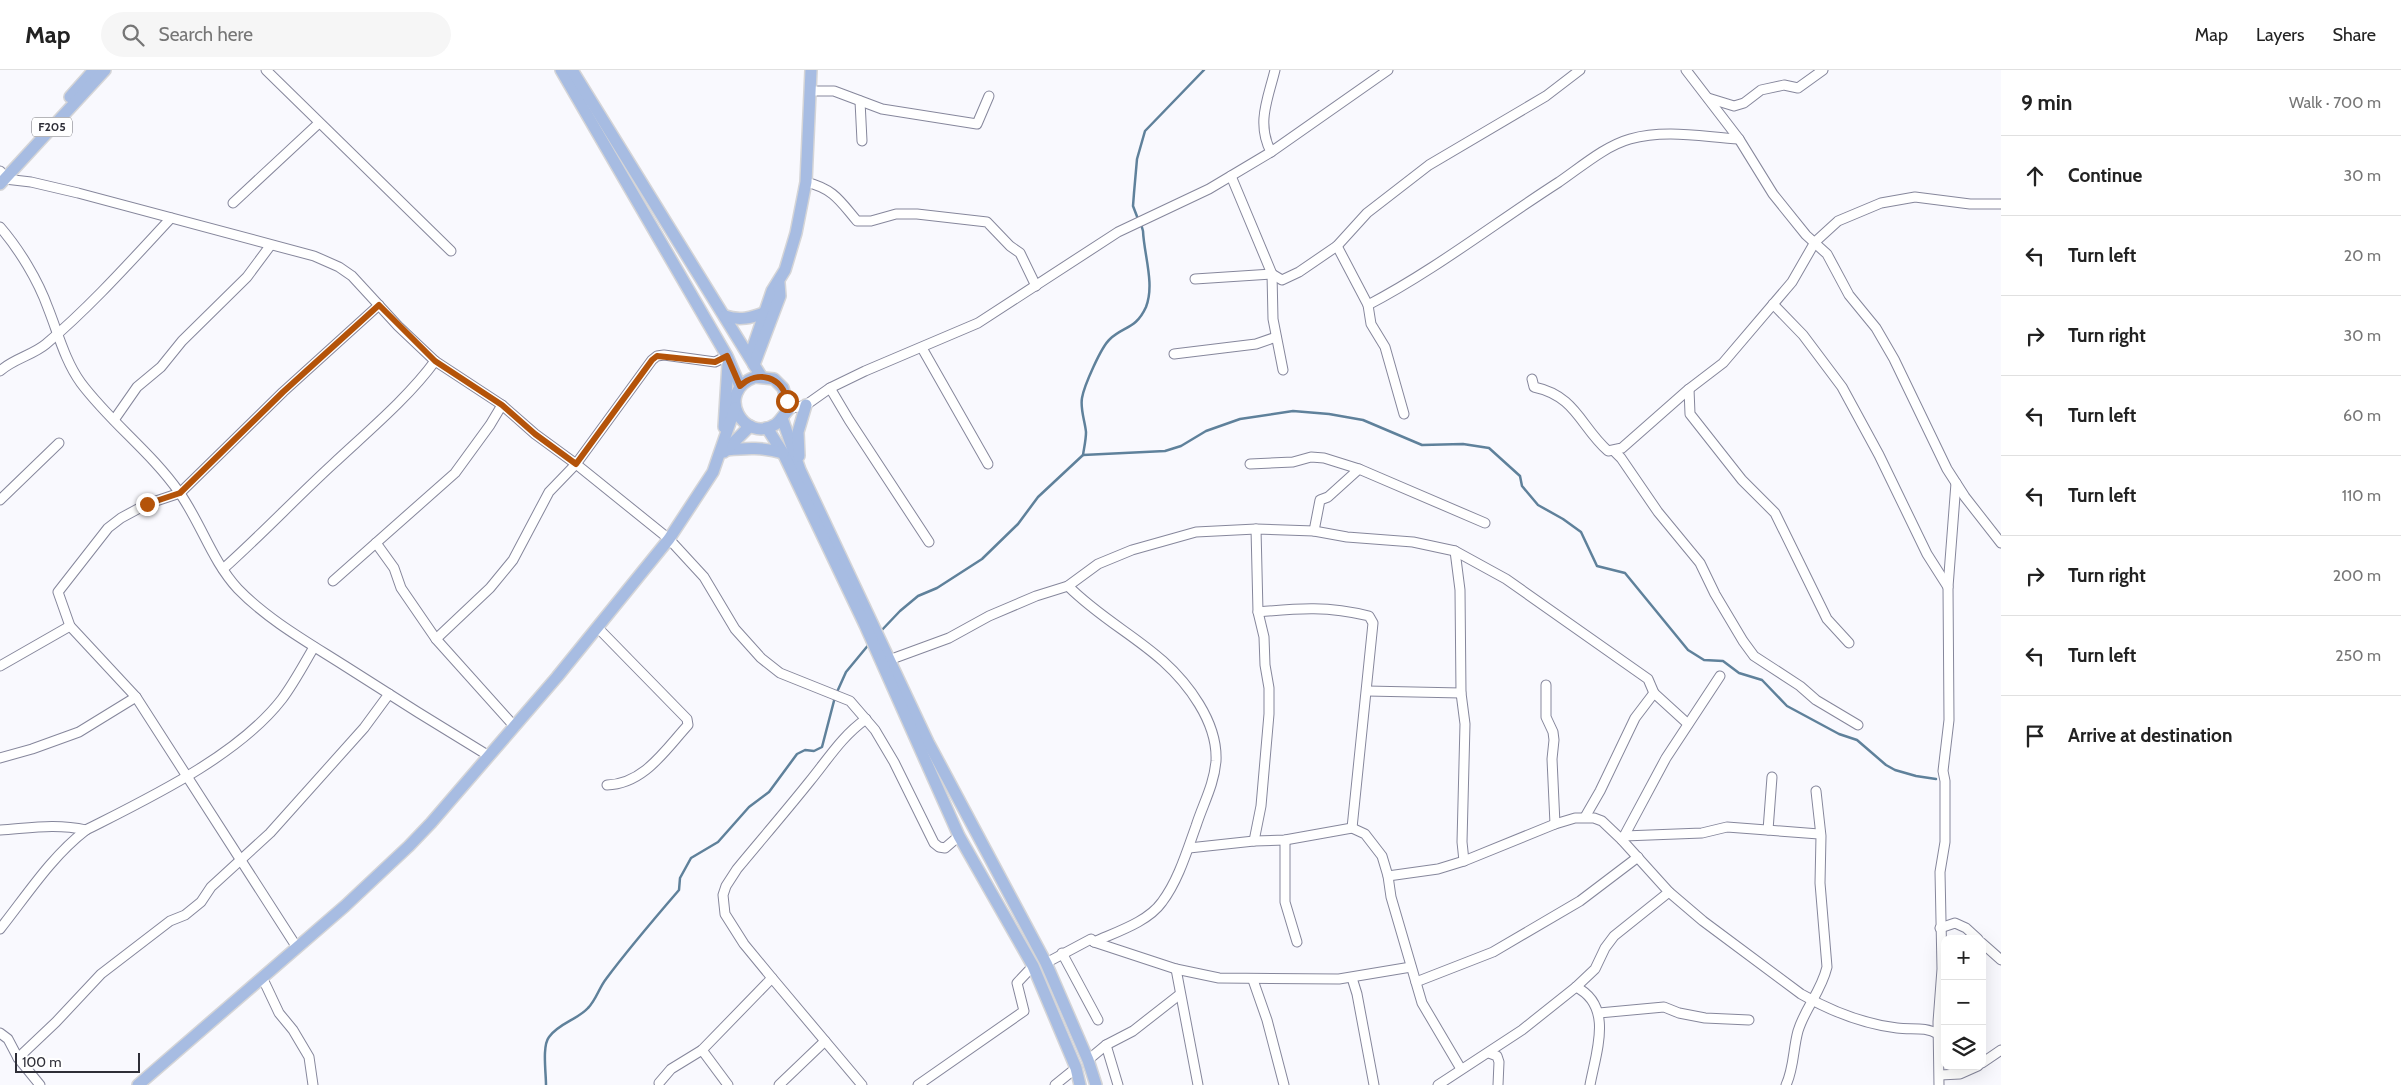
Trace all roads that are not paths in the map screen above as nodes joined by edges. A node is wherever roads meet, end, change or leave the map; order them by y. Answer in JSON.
{"nodes":[{"id":1,"x":94,"y":70,"type":"edge"},
{"id":2,"x":105,"y":70,"type":"edge"},
{"id":3,"x":266,"y":70,"type":"edge"},
{"id":4,"x":561,"y":70,"type":"edge"},
{"id":5,"x":572,"y":70,"type":"edge"},
{"id":6,"x":811,"y":70,"type":"edge"},
{"id":7,"x":1275,"y":70,"type":"edge"},
{"id":8,"x":1388,"y":70,"type":"edge"},
{"id":9,"x":1580,"y":70,"type":"edge"},
{"id":10,"x":1686,"y":70,"type":"edge"},
{"id":11,"x":1823,"y":70,"type":"edge"},
{"id":12,"x":811,"y":91,"type":"junction"},
{"id":13,"x":990,"y":96,"type":"dead end"},
{"id":14,"x":1708,"y":98,"type":"junction"},
{"id":15,"x":860,"y":101,"type":"junction"},
{"id":16,"x":319,"y":123,"type":"junction"},
{"id":17,"x":862,"y":140,"type":"dead end"},
{"id":18,"x":1740,"y":140,"type":"junction"},
{"id":19,"x":1271,"y":152,"type":"junction"},
{"id":20,"x":1,"y":176,"type":"edge"},
{"id":21,"x":1231,"y":176,"type":"junction"},
{"id":22,"x":806,"y":182,"type":"junction"},
{"id":23,"x":233,"y":203,"type":"dead end"},
{"id":24,"x":2001,"y":204,"type":"edge"},
{"id":25,"x":171,"y":218,"type":"junction"},
{"id":26,"x":0,"y":227,"type":"edge"},
{"id":27,"x":1815,"y":242,"type":"junction"},
{"id":28,"x":270,"y":246,"type":"junction"},
{"id":29,"x":1337,"y":246,"type":"junction"},
{"id":30,"x":451,"y":251,"type":"dead end"},
{"id":31,"x":1272,"y":274,"type":"junction"},
{"id":32,"x":1195,"y":279,"type":"dead end"},
{"id":33,"x":778,"y":283,"type":"junction"},
{"id":34,"x":1036,"y":286,"type":"junction"},
{"id":35,"x":1773,"y":304,"type":"junction"},
{"id":36,"x":379,"y":305,"type":"junction"},
{"id":37,"x":1368,"y":305,"type":"junction"},
{"id":38,"x":766,"y":312,"type":"junction"},
{"id":39,"x":725,"y":316,"type":"junction"},
{"id":40,"x":57,"y":335,"type":"junction"},
{"id":41,"x":1276,"y":337,"type":"junction"},
{"id":42,"x":922,"y":348,"type":"junction"},
{"id":43,"x":1174,"y":354,"type":"dead end"},
{"id":44,"x":727,"y":358,"type":"junction"},
{"id":45,"x":435,"y":361,"type":"junction"},
{"id":46,"x":752,"y":361,"type":"junction"},
{"id":47,"x":1283,"y":370,"type":"dead end"},
{"id":48,"x":0,"y":371,"type":"edge"},
{"id":49,"x":761,"y":376,"type":"junction"},
{"id":50,"x":1532,"y":379,"type":"dead end"},
{"id":51,"x":740,"y":386,"type":"junction"},
{"id":52,"x":830,"y":388,"type":"junction"},
{"id":53,"x":1689,"y":389,"type":"junction"},
{"id":54,"x":502,"y":405,"type":"junction"},
{"id":55,"x":806,"y":405,"type":"junction"},
{"id":56,"x":735,"y":408,"type":"junction"},
{"id":57,"x":785,"y":414,"type":"junction"},
{"id":58,"x":1404,"y":414,"type":"dead end"},
{"id":59,"x":114,"y":420,"type":"junction"},
{"id":60,"x":750,"y":426,"type":"junction"},
{"id":61,"x":767,"y":428,"type":"junction"},
{"id":62,"x":60,"y":443,"type":"dead end"},
{"id":63,"x":1618,"y":449,"type":"junction"},
{"id":64,"x":723,"y":450,"type":"junction"},
{"id":65,"x":783,"y":453,"type":"junction"},
{"id":66,"x":576,"y":464,"type":"junction"},
{"id":67,"x":988,"y":464,"type":"dead end"},
{"id":68,"x":1250,"y":464,"type":"dead end"},
{"id":69,"x":1359,"y":469,"type":"junction"},
{"id":70,"x":800,"y":470,"type":"junction"},
{"id":71,"x":1956,"y":483,"type":"junction"},
{"id":72,"x":180,"y":493,"type":"junction"},
{"id":73,"x":0,"y":500,"type":"edge"},
{"id":74,"x":1485,"y":523,"type":"dead end"},
{"id":75,"x":1256,"y":529,"type":"junction"},
{"id":76,"x":1314,"y":531,"type":"junction"},
{"id":77,"x":669,"y":539,"type":"junction"},
{"id":78,"x":929,"y":542,"type":"dead end"},
{"id":79,"x":376,"y":543,"type":"junction"},
{"id":80,"x":2001,"y":543,"type":"edge"},
{"id":81,"x":1455,"y":551,"type":"junction"},
{"id":82,"x":223,"y":568,"type":"junction"},
{"id":83,"x":333,"y":581,"type":"dead end"},
{"id":84,"x":1068,"y":586,"type":"junction"},
{"id":85,"x":1948,"y":587,"type":"junction"},
{"id":86,"x":1258,"y":612,"type":"junction"},
{"id":87,"x":66,"y":615,"type":"junction"},
{"id":88,"x":870,"y":625,"type":"junction"},
{"id":89,"x":70,"y":626,"type":"junction"},
{"id":90,"x":597,"y":627,"type":"junction"},
{"id":91,"x":61,"y":630,"type":"junction"},
{"id":92,"x":436,"y":639,"type":"junction"},
{"id":93,"x":1848,"y":643,"type":"dead end"},
{"id":94,"x":314,"y":647,"type":"junction"},
{"id":95,"x":887,"y":660,"type":"junction"},
{"id":96,"x":0,"y":666,"type":"edge"},
{"id":97,"x":1720,"y":676,"type":"dead end"},
{"id":98,"x":1546,"y":685,"type":"dead end"},
{"id":99,"x":1367,"y":691,"type":"junction"},
{"id":100,"x":1461,"y":693,"type":"junction"},
{"id":101,"x":1654,"y":693,"type":"junction"},
{"id":102,"x":389,"y":694,"type":"junction"},
{"id":103,"x":136,"y":697,"type":"junction"},
{"id":104,"x":866,"y":719,"type":"junction"},
{"id":105,"x":1688,"y":724,"type":"junction"},
{"id":106,"x":1858,"y":725,"type":"dead end"},
{"id":107,"x":515,"y":726,"type":"junction"},
{"id":108,"x":489,"y":756,"type":"junction"},
{"id":109,"x":0,"y":758,"type":"edge"},
{"id":110,"x":186,"y":777,"type":"junction"},
{"id":111,"x":1772,"y":777,"type":"dead end"},
{"id":112,"x":607,"y":785,"type":"dead end"},
{"id":113,"x":1816,"y":791,"type":"dead end"},
{"id":114,"x":1585,"y":817,"type":"junction"},
{"id":115,"x":1556,"y":824,"type":"junction"},
{"id":116,"x":1352,"y":828,"type":"junction"},
{"id":117,"x":0,"y":830,"type":"edge"},
{"id":118,"x":86,"y":830,"type":"junction"},
{"id":119,"x":1768,"y":830,"type":"junction"},
{"id":120,"x":1819,"y":834,"type":"junction"},
{"id":121,"x":958,"y":836,"type":"junction"},
{"id":122,"x":1623,"y":838,"type":"junction"},
{"id":123,"x":1285,"y":840,"type":"junction"},
{"id":124,"x":1254,"y":841,"type":"junction"},
{"id":125,"x":1189,"y":848,"type":"junction"},
{"id":126,"x":1638,"y":857,"type":"junction"},
{"id":127,"x":239,"y":860,"type":"junction"},
{"id":128,"x":1464,"y":861,"type":"junction"},
{"id":129,"x":1388,"y":876,"type":"junction"},
{"id":130,"x":1668,"y":892,"type":"junction"},
{"id":131,"x":1940,"y":928,"type":"junction"},
{"id":132,"x":0,"y":929,"type":"edge"},
{"id":133,"x":1974,"y":935,"type":"edge"},
{"id":134,"x":1094,"y":942,"type":"junction"},
{"id":135,"x":1297,"y":942,"type":"dead end"},
{"id":136,"x":296,"y":946,"type":"junction"},
{"id":137,"x":1986,"y":947,"type":"edge"},
{"id":138,"x":1062,"y":953,"type":"junction"},
{"id":139,"x":2001,"y":960,"type":"edge"},
{"id":140,"x":1046,"y":963,"type":"junction"},
{"id":141,"x":1033,"y":966,"type":"junction"},
{"id":142,"x":1411,"y":967,"type":"junction"},
{"id":143,"x":1176,"y":969,"type":"junction"},
{"id":144,"x":262,"y":977,"type":"junction"},
{"id":145,"x":772,"y":978,"type":"junction"},
{"id":146,"x":1352,"y":978,"type":"junction"},
{"id":147,"x":1253,"y":980,"type":"junction"},
{"id":148,"x":1416,"y":982,"type":"junction"},
{"id":149,"x":1576,"y":987,"type":"junction"},
{"id":150,"x":1179,"y":995,"type":"junction"},
{"id":151,"x":1814,"y":1002,"type":"junction"},
{"id":152,"x":1599,"y":1013,"type":"junction"},
{"id":153,"x":1098,"y":1020,"type":"dead end"},
{"id":154,"x":1749,"y":1020,"type":"dead end"},
{"id":155,"x":1934,"y":1031,"type":"junction"},
{"id":156,"x":0,"y":1033,"type":"edge"},
{"id":157,"x":825,"y":1041,"type":"junction"},
{"id":158,"x":1106,"y":1046,"type":"junction"},
{"id":159,"x":702,"y":1050,"type":"junction"},
{"id":160,"x":2001,"y":1050,"type":"edge"},
{"id":161,"x":1489,"y":1053,"type":"junction"},
{"id":162,"x":18,"y":1058,"type":"junction"},
{"id":163,"x":1088,"y":1060,"type":"junction"},
{"id":164,"x":1986,"y":1060,"type":"edge"},
{"id":165,"x":1076,"y":1068,"type":"junction"},
{"id":166,"x":1461,"y":1069,"type":"junction"},
{"id":167,"x":1969,"y":1070,"type":"edge"},
{"id":168,"x":1940,"y":1074,"type":"junction"},
{"id":169,"x":659,"y":1083,"type":"dead end"},
{"id":170,"x":40,"y":1085,"type":"edge"},
{"id":171,"x":138,"y":1085,"type":"edge"},
{"id":172,"x":313,"y":1085,"type":"edge"},
{"id":173,"x":728,"y":1085,"type":"edge"},
{"id":174,"x":779,"y":1085,"type":"edge"},
{"id":175,"x":862,"y":1085,"type":"edge"},
{"id":176,"x":918,"y":1085,"type":"edge"},
{"id":177,"x":1055,"y":1085,"type":"edge"},
{"id":178,"x":1080,"y":1085,"type":"edge"},
{"id":179,"x":1096,"y":1085,"type":"edge"},
{"id":180,"x":1118,"y":1085,"type":"edge"},
{"id":181,"x":1198,"y":1085,"type":"edge"},
{"id":182,"x":1284,"y":1085,"type":"edge"},
{"id":183,"x":1374,"y":1085,"type":"edge"},
{"id":184,"x":1438,"y":1085,"type":"edge"},
{"id":185,"x":1498,"y":1085,"type":"edge"},
{"id":186,"x":1590,"y":1085,"type":"edge"},
{"id":187,"x":1786,"y":1085,"type":"edge"},
{"id":188,"x":1939,"y":1085,"type":"edge"}],
"edges":[{"from":1,"to":20,"type":"main road","number":"F205"},
{"from":2,"to":20,"type":"main road","number":"F205"},
{"from":3,"to":16,"type":"street"},
{"from":4,"to":44,"type":"main road"},
{"from":5,"to":39,"type":"main road"},
{"from":6,"to":12,"type":"main road"},
{"from":7,"to":19,"type":"street"},
{"from":8,"to":19,"type":"street"},
{"from":9,"to":29,"type":"street"},
{"from":10,"to":14,"type":"street"},
{"from":11,"to":14,"type":"street"},
{"from":12,"to":15,"type":"street"},
{"from":12,"to":22,"type":"main road"},
{"from":13,"to":15,"type":"street"},
{"from":14,"to":18,"type":"street"},
{"from":15,"to":17,"type":"street"},
{"from":16,"to":23,"type":"street"},
{"from":16,"to":30,"type":"street"},
{"from":18,"to":27,"type":"street"},
{"from":18,"to":37,"type":"street"},
{"from":19,"to":21,"type":"street"},
{"from":20,"to":25,"type":"street"},
{"from":21,"to":31,"type":"street"},
{"from":21,"to":34,"type":"street"},
{"from":22,"to":33,"type":"main road"},
{"from":22,"to":34,"type":"street"},
{"from":24,"to":27,"type":"street"},
{"from":25,"to":28,"type":"street"},
{"from":25,"to":40,"type":"street"},
{"from":26,"to":40,"type":"street"},
{"from":27,"to":35,"type":"street"},
{"from":27,"to":71,"type":"street"},
{"from":28,"to":36,"type":"street"},
{"from":28,"to":59,"type":"street"},
{"from":29,"to":31,"type":"street"},
{"from":29,"to":37,"type":"street"},
{"from":31,"to":32,"type":"street"},
{"from":31,"to":41,"type":"street"},
{"from":33,"to":38,"type":"main road"},
{"from":33,"to":46,"type":"main road"},
{"from":34,"to":42,"type":"street"},
{"from":35,"to":53,"type":"street"},
{"from":35,"to":85,"type":"street"},
{"from":36,"to":45,"type":"street"},
{"from":36,"to":72,"type":"street"},
{"from":37,"to":58,"type":"street"},
{"from":38,"to":39,"type":"main road"},
{"from":38,"to":46,"type":"main road"},
{"from":39,"to":46,"type":"main road"},
{"from":40,"to":48,"type":"street"},
{"from":40,"to":59,"type":"street"},
{"from":41,"to":43,"type":"street"},
{"from":41,"to":47,"type":"street"},
{"from":42,"to":52,"type":"street"},
{"from":42,"to":67,"type":"street"},
{"from":44,"to":51,"type":"main road"},
{"from":44,"to":64,"type":"main road"},
{"from":44,"to":66,"type":"street"},
{"from":45,"to":54,"type":"street"},
{"from":45,"to":82,"type":"street"},
{"from":46,"to":49,"type":"main road"},
{"from":49,"to":51,"type":"main road"},
{"from":49,"to":57,"type":"main road"},
{"from":50,"to":63,"type":"street"},
{"from":51,"to":56,"type":"main road"},
{"from":52,"to":55,"type":"street"},
{"from":52,"to":78,"type":"street"},
{"from":53,"to":63,"type":"street"},
{"from":53,"to":93,"type":"street"},
{"from":54,"to":66,"type":"street"},
{"from":54,"to":79,"type":"street"},
{"from":55,"to":57,"type":"street"},
{"from":55,"to":70,"type":"main road"},
{"from":56,"to":60,"type":"main road"},
{"from":56,"to":64,"type":"main road"},
{"from":57,"to":61,"type":"main road"},
{"from":57,"to":70,"type":"main road"},
{"from":59,"to":72,"type":"street"},
{"from":60,"to":61,"type":"main road"},
{"from":60,"to":64,"type":"main road"},
{"from":61,"to":65,"type":"main road"},
{"from":62,"to":73,"type":"street"},
{"from":63,"to":106,"type":"street"},
{"from":64,"to":65,"type":"main road"},
{"from":64,"to":77,"type":"main road"},
{"from":65,"to":88,"type":"main road"},
{"from":66,"to":77,"type":"street"},
{"from":66,"to":92,"type":"street"},
{"from":68,"to":69,"type":"street"},
{"from":69,"to":74,"type":"street"},
{"from":69,"to":76,"type":"street"},
{"from":70,"to":88,"type":"main road"},
{"from":71,"to":80,"type":"street"},
{"from":71,"to":85,"type":"street"},
{"from":72,"to":82,"type":"street"},
{"from":72,"to":87,"type":"street"},
{"from":75,"to":76,"type":"street"},
{"from":75,"to":84,"type":"street"},
{"from":75,"to":86,"type":"street"},
{"from":76,"to":81,"type":"street"},
{"from":77,"to":90,"type":"main road"},
{"from":77,"to":104,"type":"street"},
{"from":79,"to":83,"type":"street"},
{"from":79,"to":92,"type":"street"},
{"from":81,"to":100,"type":"street"},
{"from":81,"to":101,"type":"street"},
{"from":82,"to":94,"type":"street"},
{"from":84,"to":95,"type":"street"},
{"from":84,"to":125,"type":"street"},
{"from":85,"to":131,"type":"street"},
{"from":86,"to":99,"type":"street"},
{"from":86,"to":124,"type":"street"},
{"from":87,"to":89,"type":"street"},
{"from":87,"to":91,"type":"street"},
{"from":88,"to":95,"type":"main road"},
{"from":89,"to":91,"type":"street"},
{"from":89,"to":103,"type":"street"},
{"from":90,"to":107,"type":"main road"},
{"from":90,"to":112,"type":"street"},
{"from":91,"to":96,"type":"street"},
{"from":92,"to":107,"type":"street"},
{"from":94,"to":102,"type":"street"},
{"from":94,"to":110,"type":"street"},
{"from":95,"to":121,"type":"main road"},
{"from":95,"to":140,"type":"main road"},
{"from":97,"to":105,"type":"street"},
{"from":98,"to":115,"type":"street"},
{"from":99,"to":100,"type":"street"},
{"from":99,"to":116,"type":"street"},
{"from":100,"to":128,"type":"street"},
{"from":101,"to":105,"type":"street"},
{"from":101,"to":114,"type":"street"},
{"from":102,"to":108,"type":"street"},
{"from":102,"to":127,"type":"street"},
{"from":103,"to":109,"type":"street"},
{"from":103,"to":110,"type":"street"},
{"from":104,"to":121,"type":"street"},
{"from":104,"to":145,"type":"street"},
{"from":105,"to":122,"type":"street"},
{"from":107,"to":108,"type":"main road"},
{"from":108,"to":136,"type":"main road"},
{"from":110,"to":118,"type":"street"},
{"from":110,"to":127,"type":"street"},
{"from":111,"to":119,"type":"street"},
{"from":113,"to":120,"type":"street"},
{"from":114,"to":115,"type":"street"},
{"from":114,"to":122,"type":"street"},
{"from":115,"to":128,"type":"street"},
{"from":116,"to":123,"type":"street"},
{"from":116,"to":129,"type":"street"},
{"from":117,"to":118,"type":"street"},
{"from":118,"to":132,"type":"street"},
{"from":119,"to":120,"type":"street"},
{"from":119,"to":122,"type":"street"},
{"from":120,"to":151,"type":"street"},
{"from":121,"to":141,"type":"main road"},
{"from":122,"to":126,"type":"street"},
{"from":123,"to":124,"type":"street"},
{"from":123,"to":135,"type":"street"},
{"from":124,"to":125,"type":"street"},
{"from":125,"to":134,"type":"street"},
{"from":126,"to":130,"type":"street"},
{"from":126,"to":148,"type":"street"},
{"from":127,"to":136,"type":"street"},
{"from":127,"to":162,"type":"street"},
{"from":128,"to":129,"type":"street"},
{"from":129,"to":142,"type":"street"},
{"from":130,"to":149,"type":"street"},
{"from":130,"to":151,"type":"street"},
{"from":131,"to":133,"type":"street"},
{"from":131,"to":155,"type":"street"},
{"from":134,"to":138,"type":"street"},
{"from":134,"to":143,"type":"street"},
{"from":136,"to":144,"type":"main road"},
{"from":137,"to":139,"type":"street"},
{"from":138,"to":140,"type":"street"},
{"from":138,"to":153,"type":"street"},
{"from":140,"to":163,"type":"main road"},
{"from":141,"to":165,"type":"main road"},
{"from":141,"to":176,"type":"street"},
{"from":142,"to":146,"type":"street"},
{"from":142,"to":148,"type":"street"},
{"from":143,"to":147,"type":"street"},
{"from":143,"to":150,"type":"street"},
{"from":144,"to":171,"type":"main road"},
{"from":144,"to":172,"type":"street"},
{"from":145,"to":157,"type":"street"},
{"from":145,"to":159,"type":"street"},
{"from":146,"to":147,"type":"street"},
{"from":146,"to":183,"type":"street"},
{"from":147,"to":182,"type":"street"},
{"from":148,"to":166,"type":"street"},
{"from":149,"to":152,"type":"street"},
{"from":149,"to":161,"type":"street"},
{"from":150,"to":158,"type":"street"},
{"from":150,"to":181,"type":"street"},
{"from":151,"to":155,"type":"street"},
{"from":151,"to":187,"type":"street"},
{"from":152,"to":154,"type":"street"},
{"from":152,"to":186,"type":"street"},
{"from":155,"to":168,"type":"street"},
{"from":156,"to":162,"type":"street"},
{"from":157,"to":174,"type":"street"},
{"from":157,"to":175,"type":"street"},
{"from":158,"to":163,"type":"street"},
{"from":158,"to":180,"type":"street"},
{"from":159,"to":169,"type":"street"},
{"from":159,"to":173,"type":"street"},
{"from":160,"to":164,"type":"street"},
{"from":161,"to":166,"type":"street"},
{"from":161,"to":185,"type":"street"},
{"from":162,"to":170,"type":"street"},
{"from":163,"to":179,"type":"main road"},
{"from":165,"to":177,"type":"street"},
{"from":165,"to":178,"type":"main road"},
{"from":166,"to":184,"type":"street"},
{"from":167,"to":168,"type":"street"},
{"from":168,"to":188,"type":"street"}]}
